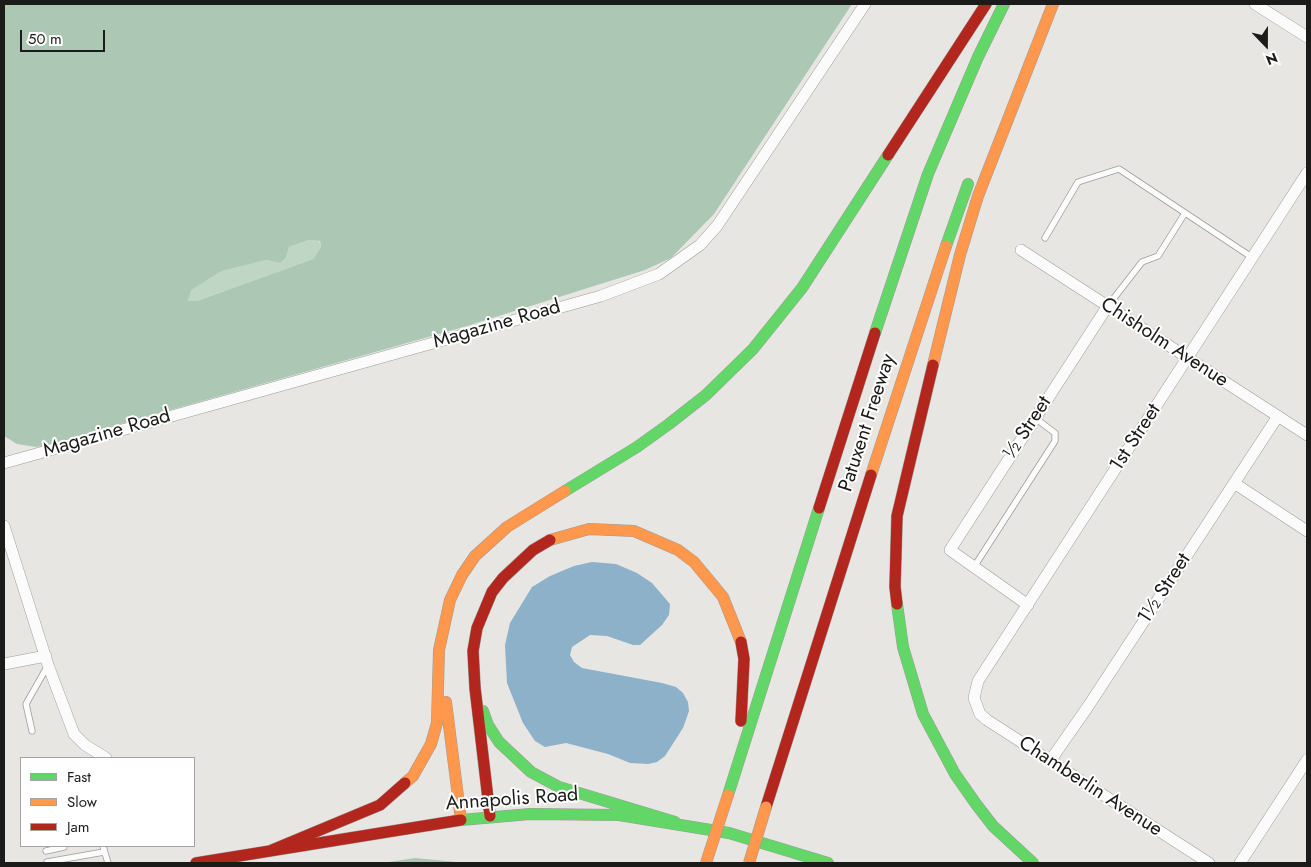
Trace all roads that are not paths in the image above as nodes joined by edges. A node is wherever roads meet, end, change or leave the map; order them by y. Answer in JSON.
{"nodes":[{"id":1,"x":865,"y":4,"type":"edge"},
{"id":2,"x":986,"y":4,"type":"edge"},
{"id":3,"x":1004,"y":4,"type":"edge"},
{"id":4,"x":1052,"y":4,"type":"edge"},
{"id":5,"x":1255,"y":4,"type":"edge"},
{"id":6,"x":1307,"y":36,"type":"edge"},
{"id":7,"x":1007,"y":88,"type":"dead end"},
{"id":8,"x":1307,"y":173,"type":"edge"},
{"id":9,"x":972,"y":174,"type":"dead end"},
{"id":10,"x":1185,"y":213,"type":"junction"},
{"id":11,"x":1045,"y":238,"type":"dead end"},
{"id":12,"x":1021,"y":250,"type":"dead end"},
{"id":13,"x":1253,"y":258,"type":"junction"},
{"id":14,"x":1107,"y":307,"type":"junction"},
{"id":15,"x":1188,"y":358,"type":"junction"},
{"id":16,"x":1278,"y":416,"type":"junction"},
{"id":17,"x":1035,"y":418,"type":"junction"},
{"id":18,"x":1307,"y":435,"type":"edge"},
{"id":19,"x":4,"y":463,"type":"edge"},
{"id":20,"x":1234,"y":483,"type":"junction"},
{"id":21,"x":4,"y":526,"type":"edge"},
{"id":22,"x":1307,"y":531,"type":"edge"},
{"id":23,"x":974,"y":567,"type":"junction"},
{"id":24,"x":1028,"y":605,"type":"junction"},
{"id":25,"x":440,"y":650,"type":"junction"},
{"id":26,"x":47,"y":661,"type":"junction"},
{"id":27,"x":4,"y":664,"type":"edge"},
{"id":28,"x":475,"y":688,"type":"junction"},
{"id":29,"x":975,"y":706,"type":"joint"},
{"id":30,"x":32,"y":731,"type":"dead end"},
{"id":31,"x":104,"y":757,"type":"edge"},
{"id":32,"x":1307,"y":760,"type":"edge"},
{"id":33,"x":1050,"y":761,"type":"junction"},
{"id":34,"x":733,"y":778,"type":"junction"},
{"id":35,"x":490,"y":816,"type":"junction"},
{"id":36,"x":461,"y":820,"type":"junction"},
{"id":37,"x":675,"y":822,"type":"junction"},
{"id":38,"x":64,"y":847,"type":"dead end"},
{"id":39,"x":45,"y":848,"type":"edge"},
{"id":40,"x":104,"y":849,"type":"edge"},
{"id":41,"x":272,"y":850,"type":"junction"},
{"id":42,"x":48,"y":863,"type":"edge"},
{"id":43,"x":108,"y":863,"type":"edge"},
{"id":44,"x":196,"y":863,"type":"edge"},
{"id":45,"x":706,"y":863,"type":"edge"},
{"id":46,"x":749,"y":863,"type":"edge"},
{"id":47,"x":828,"y":863,"type":"edge"},
{"id":48,"x":1033,"y":863,"type":"edge"},
{"id":49,"x":1209,"y":863,"type":"edge"},
{"id":50,"x":1240,"y":863,"type":"edge"}],
"edges":[{"from":1,"to":19,"type":"street","name":"Magazine Road"},
{"from":2,"to":25,"type":"main road"},
{"from":3,"to":34,"type":"main road","name":"Patuxent Freeway"},
{"from":4,"to":7,"type":"main road"},
{"from":4,"to":48,"type":"main road"},
{"from":5,"to":6,"type":"street"},
{"from":8,"to":13,"type":"street","name":"1st Street"},
{"from":9,"to":46,"type":"main road","name":"Patuxent Freeway","bridge":true},
{"from":10,"to":11,"type":"lane"},
{"from":10,"to":13,"type":"lane"},
{"from":10,"to":14,"type":"lane"},
{"from":12,"to":14,"type":"street","name":"Chisholm Avenue"},
{"from":13,"to":15,"type":"street","name":"1st Street"},
{"from":14,"to":15,"type":"street","name":"Chisholm Avenue"},
{"from":14,"to":17,"type":"street","name":"½ Street"},
{"from":15,"to":16,"type":"street","name":"Chisholm Avenue"},
{"from":15,"to":24,"type":"street","name":"1st Street"},
{"from":16,"to":18,"type":"street","name":"Chisholm Avenue"},
{"from":16,"to":20,"type":"street","name":"1½ Street"},
{"from":17,"to":23,"type":"lane"},
{"from":17,"to":23,"type":"street","name":"½ Street"},
{"from":20,"to":22,"type":"street"},
{"from":20,"to":33,"type":"street","name":"1½ Street"},
{"from":21,"to":26,"type":"street"},
{"from":23,"to":24,"type":"street"},
{"from":24,"to":29,"type":"street","name":"1st Street"},
{"from":25,"to":36,"type":"main road"},
{"from":25,"to":41,"type":"main road"},
{"from":26,"to":27,"type":"street"},
{"from":26,"to":30,"type":"lane"},
{"from":26,"to":31,"type":"street"},
{"from":28,"to":34,"type":"main road"},
{"from":28,"to":35,"type":"main road"},
{"from":28,"to":37,"type":"main road"},
{"from":29,"to":33,"type":"street","name":"Chamberlin Avenue"},
{"from":32,"to":50,"type":"street"},
{"from":33,"to":49,"type":"street","name":"Chamberlin Avenue"},
{"from":34,"to":45,"type":"main road","name":"Patuxent Freeway","bridge":true},
{"from":35,"to":36,"type":"main road","name":"Annapolis Road"},
{"from":35,"to":37,"type":"main road","name":"Annapolis Road"},
{"from":36,"to":41,"type":"main road","name":"Annapolis Road"},
{"from":37,"to":47,"type":"main road","name":"Annapolis Road"},
{"from":38,"to":39,"type":"lane"},
{"from":39,"to":42,"type":"lane"},
{"from":40,"to":42,"type":"lane"},
{"from":40,"to":43,"type":"lane"},
{"from":41,"to":44,"type":"main road","name":"Annapolis Road"}]}
